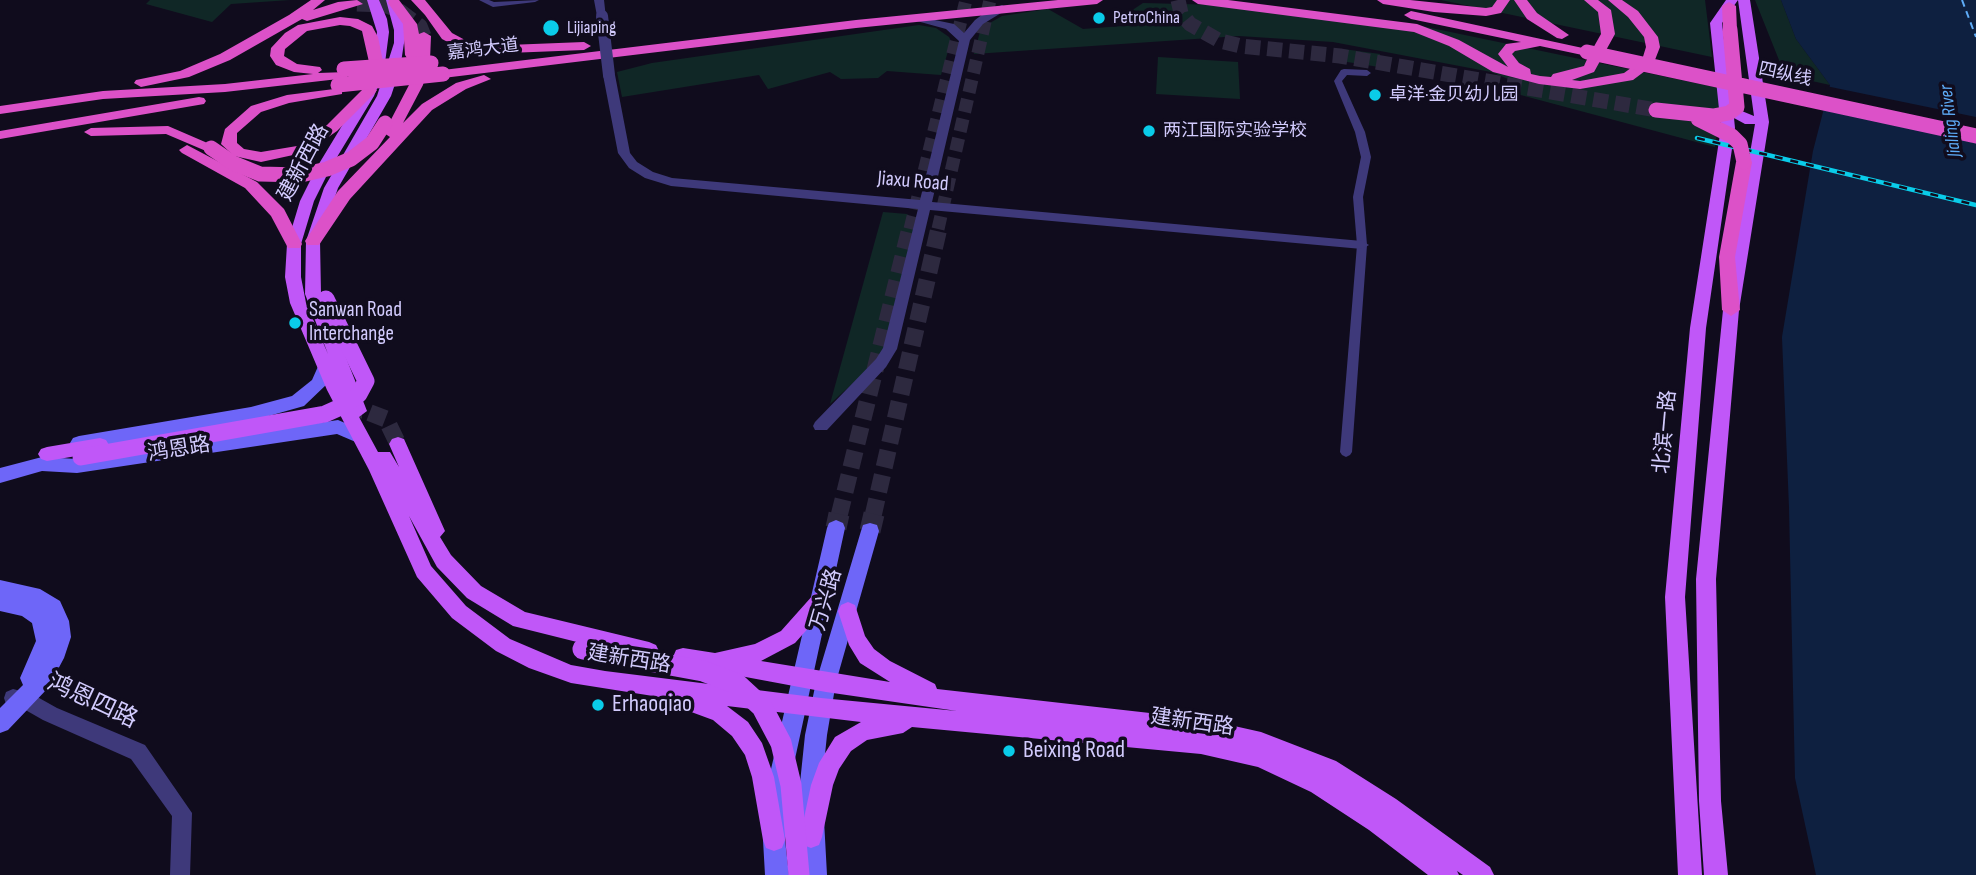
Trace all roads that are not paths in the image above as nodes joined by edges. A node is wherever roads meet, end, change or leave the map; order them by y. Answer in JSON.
{"nodes":[{"id":1,"x":319,"y":0,"type":"edge"},
{"id":2,"x":417,"y":0,"type":"edge"},
{"id":3,"x":483,"y":0,"type":"edge"},
{"id":4,"x":535,"y":0,"type":"edge"},
{"id":5,"x":599,"y":0,"type":"edge"},
{"id":6,"x":985,"y":0,"type":"edge"},
{"id":7,"x":1097,"y":0,"type":"edge"},
{"id":8,"x":1198,"y":0,"type":"edge"},
{"id":9,"x":1288,"y":0,"type":"edge"},
{"id":10,"x":1384,"y":0,"type":"edge"},
{"id":11,"x":1520,"y":0,"type":"edge"},
{"id":12,"x":1590,"y":0,"type":"edge"},
{"id":13,"x":1614,"y":0,"type":"edge"},
{"id":14,"x":393,"y":1,"type":"edge"},
{"id":15,"x":1504,"y":1,"type":"edge"},
{"id":16,"x":1732,"y":1,"type":"edge"},
{"id":17,"x":365,"y":2,"type":"edge"},
{"id":18,"x":1002,"y":8,"type":"junction"},
{"id":19,"x":1434,"y":8,"type":"junction"},
{"id":20,"x":911,"y":18,"type":"junction"},
{"id":21,"x":1730,"y":30,"type":"joint"},
{"id":22,"x":424,"y":36,"type":"dead end"},
{"id":23,"x":965,"y":40,"type":"junction"},
{"id":24,"x":1558,"y":40,"type":"junction"},
{"id":25,"x":584,"y":46,"type":"junction"},
{"id":26,"x":1588,"y":46,"type":"junction"},
{"id":27,"x":667,"y":48,"type":"junction"},
{"id":28,"x":444,"y":68,"type":"junction"},
{"id":29,"x":378,"y":71,"type":"junction"},
{"id":30,"x":1367,"y":73,"type":"dead end"},
{"id":31,"x":340,"y":80,"type":"junction"},
{"id":32,"x":155,"y":81,"type":"junction"},
{"id":33,"x":370,"y":90,"type":"junction"},
{"id":34,"x":0,"y":104,"type":"edge"},
{"id":35,"x":0,"y":110,"type":"edge"},
{"id":36,"x":1656,"y":110,"type":"joint"},
{"id":37,"x":1727,"y":110,"type":"junction"},
{"id":38,"x":1762,"y":118,"type":"junction"},
{"id":39,"x":1976,"y":123,"type":"edge"},
{"id":40,"x":123,"y":129,"type":"junction"},
{"id":41,"x":1728,"y":131,"type":"junction"},
{"id":42,"x":0,"y":135,"type":"edge"},
{"id":43,"x":1976,"y":136,"type":"edge"},
{"id":44,"x":1761,"y":139,"type":"junction"},
{"id":45,"x":0,"y":144,"type":"edge"},
{"id":46,"x":344,"y":195,"type":"junction"},
{"id":47,"x":926,"y":204,"type":"junction"},
{"id":48,"x":313,"y":241,"type":"junction"},
{"id":49,"x":293,"y":244,"type":"junction"},
{"id":50,"x":1363,"y":245,"type":"junction"},
{"id":51,"x":311,"y":263,"type":"junction"},
{"id":52,"x":1731,"y":310,"type":"junction"},
{"id":53,"x":326,"y":366,"type":"junction"},
{"id":54,"x":318,"y":409,"type":"dead end"},
{"id":55,"x":821,"y":426,"type":"dead end"},
{"id":56,"x":358,"y":436,"type":"junction"},
{"id":57,"x":398,"y":444,"type":"tunnel mouth"},
{"id":58,"x":1346,"y":452,"type":"dead end"},
{"id":59,"x":44,"y":459,"type":"junction"},
{"id":60,"x":3,"y":470,"type":"edge"},
{"id":61,"x":836,"y":527,"type":"tunnel mouth"},
{"id":62,"x":870,"y":531,"type":"tunnel mouth"},
{"id":63,"x":444,"y":561,"type":"junction"},
{"id":64,"x":0,"y":588,"type":"edge"},
{"id":65,"x":821,"y":600,"type":"junction"},
{"id":66,"x":0,"y":601,"type":"edge"},
{"id":67,"x":848,"y":611,"type":"junction"},
{"id":68,"x":520,"y":620,"type":"junction"},
{"id":69,"x":707,"y":661,"type":"junction"},
{"id":70,"x":803,"y":678,"type":"junction"},
{"id":71,"x":826,"y":682,"type":"junction"},
{"id":72,"x":639,"y":686,"type":"junction"},
{"id":73,"x":13,"y":702,"type":"edge"},
{"id":74,"x":797,"y":705,"type":"junction"},
{"id":75,"x":821,"y":708,"type":"junction"},
{"id":76,"x":945,"y":710,"type":"junction"},
{"id":77,"x":0,"y":723,"type":"edge"},
{"id":78,"x":811,"y":837,"type":"junction"},
{"id":79,"x":775,"y":841,"type":"junction"},
{"id":80,"x":180,"y":875,"type":"edge"},
{"id":81,"x":777,"y":875,"type":"edge"},
{"id":82,"x":799,"y":875,"type":"edge"},
{"id":83,"x":815,"y":875,"type":"edge"},
{"id":84,"x":1447,"y":875,"type":"edge"},
{"id":85,"x":1482,"y":875,"type":"edge"},
{"id":86,"x":1690,"y":875,"type":"edge"},
{"id":87,"x":1716,"y":875,"type":"edge"}],
"edges":[{"from":1,"to":32,"type":"highway"},
{"from":2,"to":25,"type":"highway"},
{"from":3,"to":4,"type":"street"},
{"from":5,"to":47,"type":"street","name":"Jiaxu Road","bridge":true},
{"from":6,"to":25,"type":"highway","name":"嘉鸿大道"},
{"from":7,"to":18,"type":"highway","name":"嘉鸿大道"},
{"from":8,"to":13,"type":"highway"},
{"from":9,"to":24,"type":"highway"},
{"from":10,"to":19,"type":"highway"},
{"from":11,"to":24,"type":"highway"},
{"from":12,"to":24,"type":"highway"},
{"from":14,"to":40,"type":"highway","bridge":true},
{"from":14,"to":48,"type":"main road","name":"建新西路"},
{"from":15,"to":19,"type":"highway"},
{"from":16,"to":21,"type":"highway"},
{"from":16,"to":37,"type":"main road","name":"北滨一路"},
{"from":16,"to":38,"type":"main road"},
{"from":17,"to":29,"type":"main road","name":"建新西路"},
{"from":17,"to":32,"type":"highway"},
{"from":18,"to":20,"type":"highway","name":"嘉鸿大道"},
{"from":18,"to":23,"type":"street"},
{"from":19,"to":24,"type":"highway"},
{"from":20,"to":23,"type":"street"},
{"from":20,"to":27,"type":"highway","name":"嘉鸿大道"},
{"from":21,"to":36,"type":"highway","bridge":true},
{"from":22,"to":46,"type":"highway"},
{"from":23,"to":47,"type":"street"},
{"from":24,"to":26,"type":"highway"},
{"from":25,"to":28,"type":"highway","name":"嘉鸿大道"},
{"from":26,"to":39,"type":"highway","name":"四纵线"},
{"from":26,"to":43,"type":"highway","name":"四纵线","bridge":true},
{"from":27,"to":28,"type":"highway","name":"嘉鸿大道"},
{"from":27,"to":46,"type":"highway"},
{"from":28,"to":31,"type":"highway","name":"嘉鸿大道","bridge":true},
{"from":28,"to":31,"type":"highway","name":"嘉鸿大道","bridge":true},
{"from":29,"to":31,"type":"highway"},
{"from":29,"to":33,"type":"main road","name":"建新西路"},
{"from":30,"to":50,"type":"street"},
{"from":31,"to":33,"type":"highway"},
{"from":31,"to":35,"type":"highway","name":"嘉鸿大道"},
{"from":31,"to":42,"type":"highway","name":"嘉鸿大道"},
{"from":32,"to":34,"type":"highway"},
{"from":33,"to":49,"type":"main road","name":"建新西路"},
{"from":36,"to":52,"type":"highway","bridge":true},
{"from":37,"to":38,"type":"main road"},
{"from":37,"to":41,"type":"main road","name":"北滨一路"},
{"from":38,"to":44,"type":"main road"},
{"from":40,"to":45,"type":"highway"},
{"from":40,"to":49,"type":"highway"},
{"from":41,"to":44,"type":"main road"},
{"from":41,"to":86,"type":"main road","name":"北滨一路"},
{"from":44,"to":52,"type":"main road"},
{"from":46,"to":48,"type":"highway"},
{"from":47,"to":50,"type":"street","name":"Jiaxu Road"},
{"from":47,"to":55,"type":"street"},
{"from":48,"to":51,"type":"main road","name":"建新西路"},
{"from":49,"to":53,"type":"main road","name":"建新西路"},
{"from":50,"to":58,"type":"street"},
{"from":51,"to":59,"type":"main road","bridge":true},
{"from":51,"to":63,"type":"main road","name":"建新西路"},
{"from":52,"to":87,"type":"main road"},
{"from":53,"to":56,"type":"main road","name":"建新西路"},
{"from":53,"to":59,"type":"main road","name":"鸿恩路"},
{"from":54,"to":59,"type":"main road"},
{"from":56,"to":59,"type":"main road","name":"鸿恩路"},
{"from":56,"to":72,"type":"main road","name":"建新西路"},
{"from":57,"to":63,"type":"main road"},
{"from":59,"to":60,"type":"main road","name":"鸿恩路"},
{"from":61,"to":65,"type":"main road","name":"万兴路"},
{"from":62,"to":67,"type":"main road","name":"万兴路"},
{"from":63,"to":68,"type":"main road","name":"建新西路"},
{"from":64,"to":73,"type":"main road"},
{"from":65,"to":69,"type":"main road"},
{"from":65,"to":70,"type":"main road","name":"万兴路"},
{"from":66,"to":73,"type":"main road"},
{"from":67,"to":71,"type":"main road","name":"万兴路"},
{"from":67,"to":76,"type":"main road"},
{"from":68,"to":69,"type":"main road","name":"建新西路"},
{"from":68,"to":82,"type":"main road","bridge":true},
{"from":69,"to":70,"type":"main road","name":"建新西路"},
{"from":70,"to":71,"type":"main road","name":"建新西路"},
{"from":70,"to":74,"type":"main road","name":"万兴路"},
{"from":71,"to":75,"type":"main road","name":"万兴路"},
{"from":71,"to":76,"type":"main road","name":"建新西路"},
{"from":72,"to":74,"type":"main road","name":"建新西路"},
{"from":72,"to":79,"type":"main road"},
{"from":73,"to":77,"type":"main road"},
{"from":73,"to":80,"type":"street","name":"鸿恩四路"},
{"from":74,"to":75,"type":"main road","name":"建新西路"},
{"from":74,"to":79,"type":"main road","name":"万兴路"},
{"from":75,"to":76,"type":"main road","name":"建新西路"},
{"from":75,"to":78,"type":"main road","name":"万兴路"},
{"from":76,"to":78,"type":"main road"},
{"from":76,"to":84,"type":"main road","name":"建新西路"},
{"from":76,"to":85,"type":"main road","name":"建新西路"},
{"from":78,"to":83,"type":"main road","name":"万兴路"},
{"from":79,"to":81,"type":"main road","name":"万兴路"}]}
